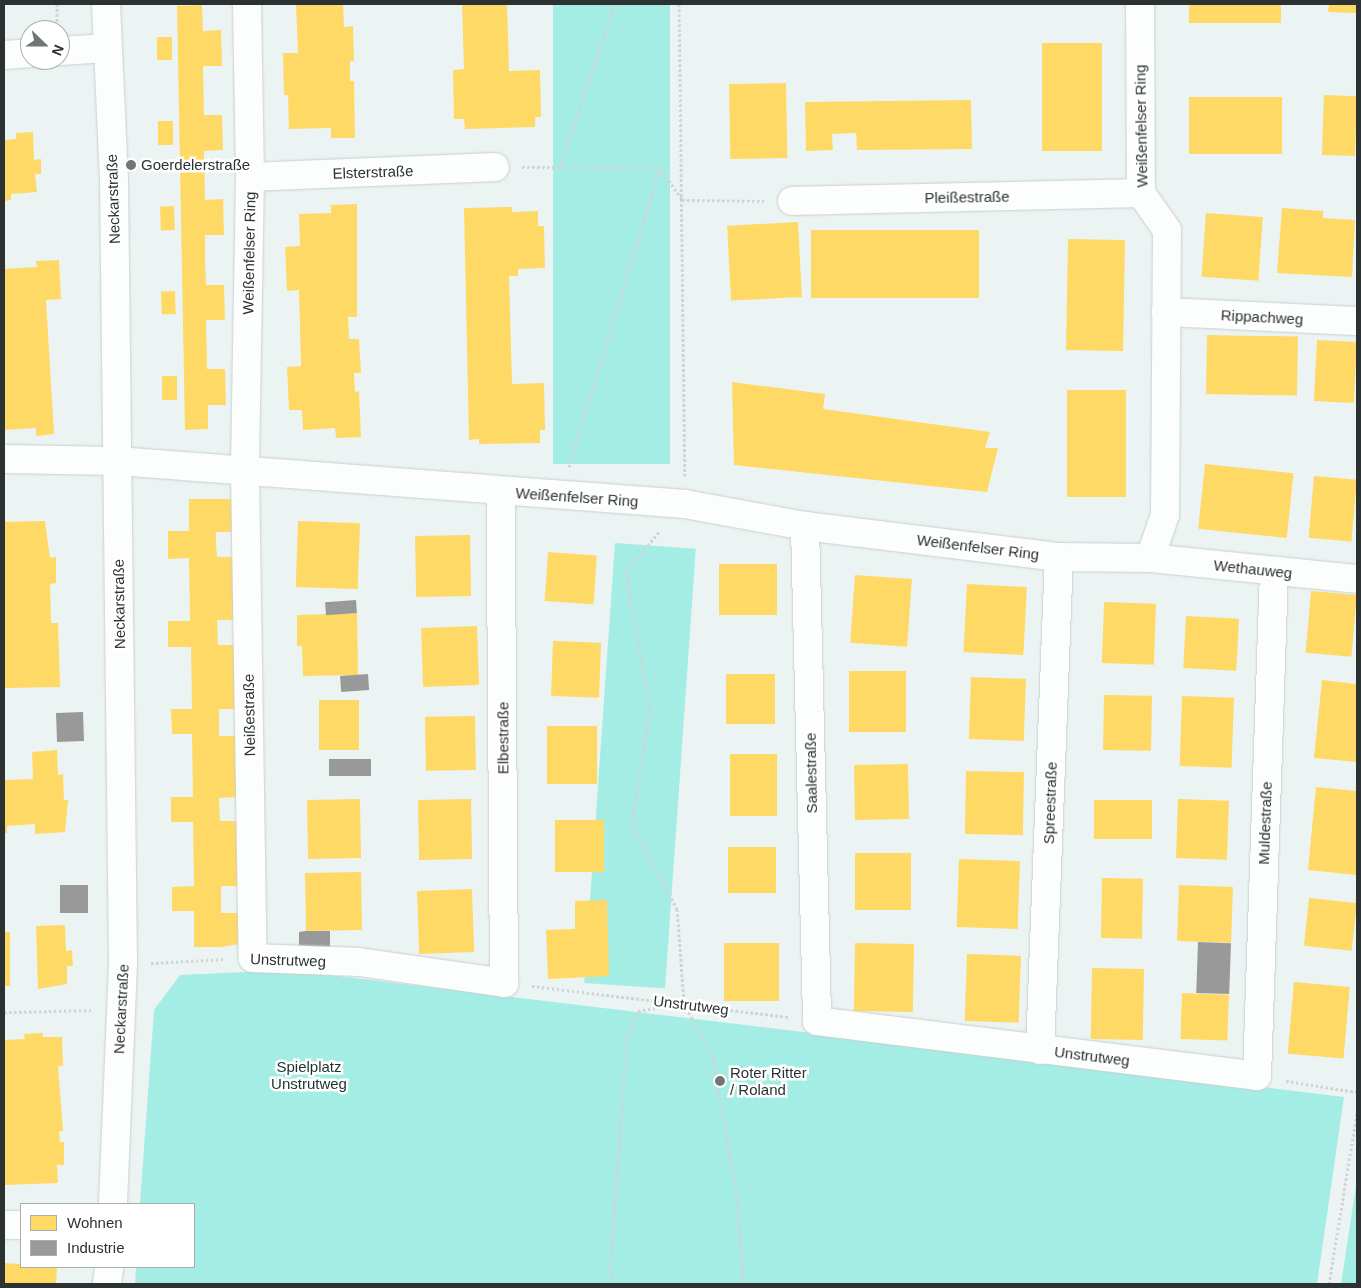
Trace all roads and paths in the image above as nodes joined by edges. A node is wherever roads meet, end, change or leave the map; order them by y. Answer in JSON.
{"nodes":[{"id":1,"x":57,"y":4,"type":"edge"},
{"id":2,"x":106,"y":4,"type":"edge"},
{"id":3,"x":247,"y":4,"type":"edge"},
{"id":4,"x":615,"y":4,"type":"edge"},
{"id":5,"x":1140,"y":4,"type":"edge"},
{"id":6,"x":57,"y":20,"type":"edge"},
{"id":7,"x":107,"y":48,"type":"junction"},
{"id":8,"x":70,"y":50,"type":"edge"},
{"id":9,"x":20,"y":54,"type":"edge"},
{"id":10,"x":4,"y":55,"type":"edge"},
{"id":11,"x":495,"y":167,"type":"joint"},
{"id":12,"x":560,"y":167,"type":"junction"},
{"id":13,"x":660,"y":168,"type":"junction"},
{"id":14,"x":250,"y":177,"type":"junction"},
{"id":15,"x":1141,"y":193,"type":"junction"},
{"id":16,"x":792,"y":201,"type":"joint"},
{"id":17,"x":1166,"y":312,"type":"junction"},
{"id":18,"x":1357,"y":321,"type":"edge"},
{"id":19,"x":4,"y":459,"type":"edge"},
{"id":20,"x":117,"y":461,"type":"junction"},
{"id":21,"x":245,"y":473,"type":"junction"},
{"id":22,"x":502,"y":493,"type":"junction"},
{"id":23,"x":560,"y":496,"type":"junction"},
{"id":24,"x":805,"y":526,"type":"junction"},
{"id":25,"x":1059,"y":557,"type":"junction"},
{"id":26,"x":1150,"y":558,"type":"junction"},
{"id":27,"x":1274,"y":571,"type":"junction"},
{"id":28,"x":1357,"y":579,"type":"edge"},
{"id":29,"x":253,"y":958,"type":"junction"},
{"id":30,"x":123,"y":964,"type":"junction"},
{"id":31,"x":504,"y":983,"type":"junction"},
{"id":32,"x":684,"y":1004,"type":"junction"},
{"id":33,"x":120,"y":1010,"type":"junction"},
{"id":34,"x":4,"y":1012,"type":"edge"},
{"id":35,"x":817,"y":1021,"type":"junction"},
{"id":36,"x":1040,"y":1050,"type":"junction"},
{"id":37,"x":1257,"y":1076,"type":"junction"},
{"id":38,"x":1357,"y":1092,"type":"edge"},
{"id":39,"x":1357,"y":1113,"type":"edge"},
{"id":40,"x":113,"y":1203,"type":"edge"},
{"id":41,"x":4,"y":1225,"type":"edge"},
{"id":42,"x":20,"y":1225,"type":"edge"},
{"id":43,"x":108,"y":1268,"type":"edge"},
{"id":44,"x":107,"y":1284,"type":"edge"},
{"id":45,"x":615,"y":1284,"type":"edge"},
{"id":46,"x":740,"y":1284,"type":"edge"},
{"id":47,"x":1329,"y":1284,"type":"edge"}],
"edges":[{"from":1,"to":6,"type":"path"},
{"from":2,"to":7,"type":"street","name":"Neckarstraße"},
{"from":3,"to":14,"type":"street","name":"Weißenfelser Ring"},
{"from":4,"to":12,"type":"path"},
{"from":5,"to":15,"type":"street","name":"Weißenfelser Ring"},
{"from":7,"to":8,"type":"street"},
{"from":7,"to":20,"type":"street","name":"Neckarstraße"},
{"from":9,"to":10,"type":"street"},
{"from":11,"to":12,"type":"path"},
{"from":11,"to":14,"type":"street","name":"Elsterstraße"},
{"from":12,"to":13,"type":"path"},
{"from":13,"to":16,"type":"path"},
{"from":13,"to":23,"type":"path"},
{"from":14,"to":21,"type":"street","name":"Weißenfelser Ring"},
{"from":15,"to":16,"type":"street","name":"Pleißestraße"},
{"from":15,"to":17,"type":"street","name":"Weißenfelser Ring"},
{"from":17,"to":18,"type":"street","name":"Rippachweg"},
{"from":17,"to":26,"type":"street","name":"Weißenfelser Ring"},
{"from":19,"to":20,"type":"street","name":"Weißenfelser Ring"},
{"from":20,"to":21,"type":"street","name":"Weißenfelser Ring"},
{"from":20,"to":30,"type":"street","name":"Neckarstraße"},
{"from":21,"to":22,"type":"street","name":"Weißenfelser Ring"},
{"from":21,"to":29,"type":"street","name":"Neißestraße"},
{"from":22,"to":23,"type":"street","name":"Weißenfelser Ring"},
{"from":22,"to":31,"type":"street","name":"Elbestraße"},
{"from":23,"to":24,"type":"street","name":"Weißenfelser Ring"},
{"from":24,"to":25,"type":"street","name":"Weißenfelser Ring"},
{"from":24,"to":35,"type":"street","name":"Saalestraße"},
{"from":25,"to":26,"type":"street","name":"Weißenfelser Ring"},
{"from":25,"to":36,"type":"street","name":"Spreestraße"},
{"from":26,"to":27,"type":"street","name":"Wethauweg"},
{"from":27,"to":28,"type":"street","name":"Wethauweg"},
{"from":27,"to":37,"type":"street","name":"Muldestraße"},
{"from":29,"to":30,"type":"path","name":"Unstrutweg"},
{"from":29,"to":31,"type":"street","name":"Unstrutweg"},
{"from":30,"to":33,"type":"street","name":"Neckarstraße"},
{"from":31,"to":32,"type":"path","name":"Unstrutweg"},
{"from":32,"to":35,"type":"path","name":"Unstrutweg"},
{"from":32,"to":45,"type":"path"},
{"from":32,"to":46,"type":"path"},
{"from":33,"to":34,"type":"path"},
{"from":33,"to":40,"type":"street","name":"Neckarstraße"},
{"from":35,"to":36,"type":"street","name":"Unstrutweg"},
{"from":36,"to":37,"type":"street","name":"Unstrutweg"},
{"from":37,"to":38,"type":"path"},
{"from":39,"to":47,"type":"path"},
{"from":41,"to":42,"type":"street"},
{"from":43,"to":44,"type":"street"}]}
